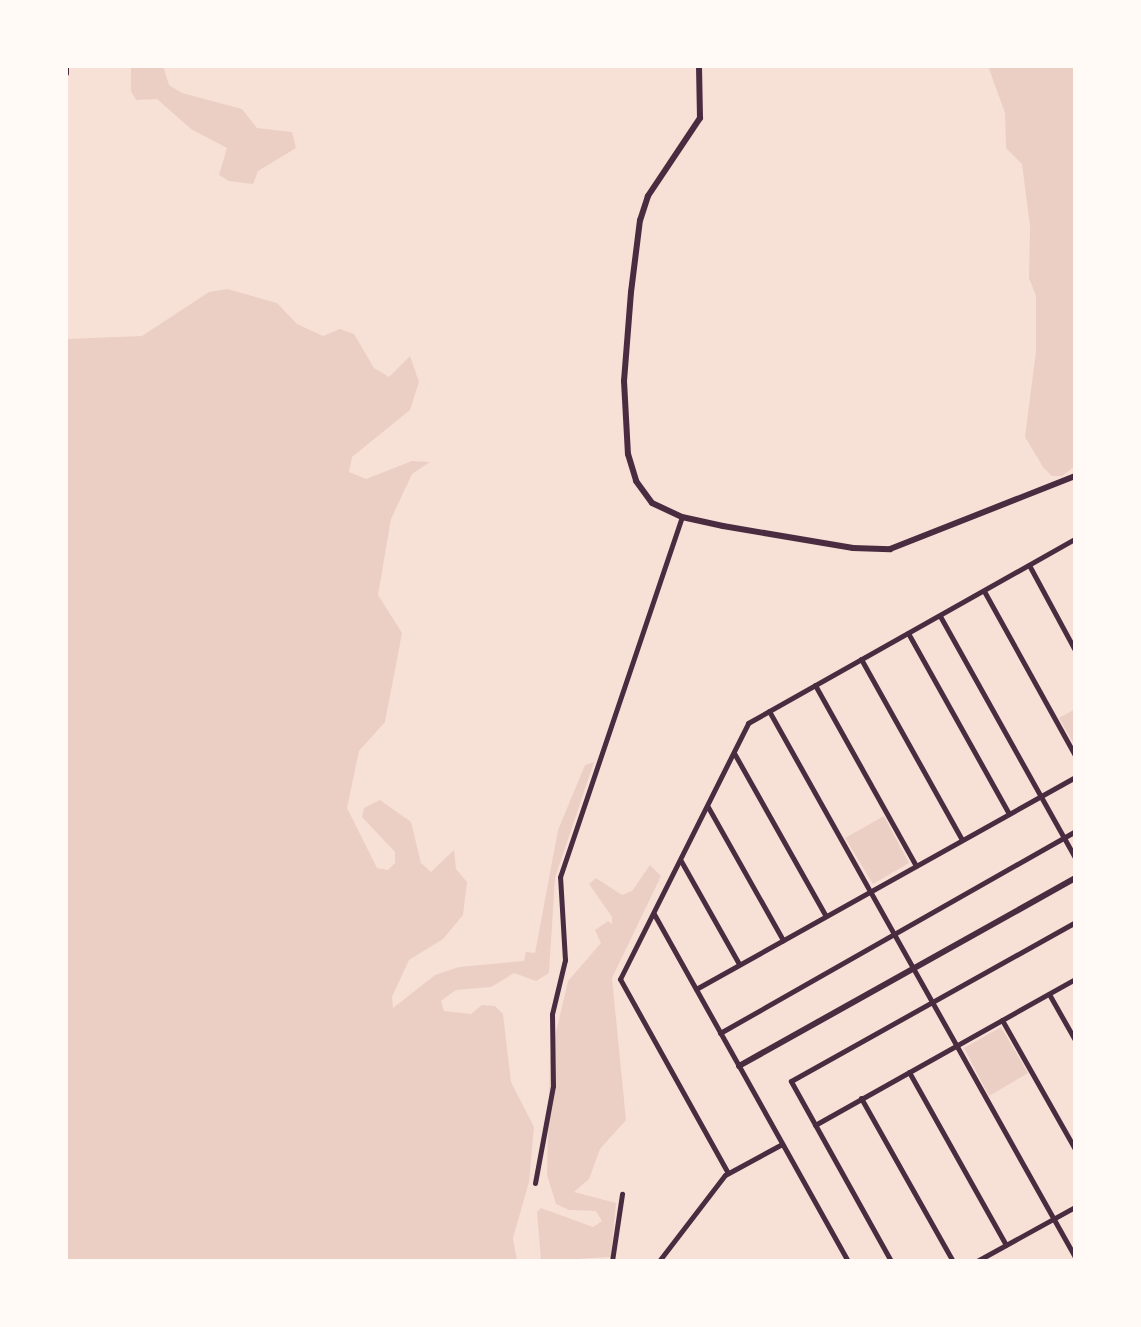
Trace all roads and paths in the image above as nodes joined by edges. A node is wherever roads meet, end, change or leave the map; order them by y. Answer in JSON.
{"nodes":[{"id":1,"x":66,"y":66,"type":"edge"},
{"id":2,"x":699,"y":66,"type":"edge"},
{"id":3,"x":66,"y":73,"type":"edge"},
{"id":4,"x":1075,"y":476,"type":"edge"},
{"id":5,"x":682,"y":517,"type":"junction"},
{"id":6,"x":1074,"y":542,"type":"edge"},
{"id":7,"x":1029,"y":565,"type":"junction"},
{"id":8,"x":984,"y":591,"type":"junction"},
{"id":9,"x":940,"y":616,"type":"junction"},
{"id":10,"x":908,"y":633,"type":"junction"},
{"id":11,"x":1075,"y":650,"type":"edge"},
{"id":12,"x":861,"y":659,"type":"junction"},
{"id":13,"x":815,"y":685,"type":"junction"},
{"id":14,"x":769,"y":711,"type":"junction"},
{"id":15,"x":734,"y":753,"type":"junction"},
{"id":16,"x":1075,"y":755,"type":"edge"},
{"id":17,"x":1075,"y":777,"type":"edge"},
{"id":18,"x":1040,"y":796,"type":"junction"},
{"id":19,"x":708,"y":806,"type":"junction"},
{"id":20,"x":1009,"y":814,"type":"junction"},
{"id":21,"x":1075,"y":831,"type":"edge"},
{"id":22,"x":1064,"y":838,"type":"junction"},
{"id":23,"x":962,"y":840,"type":"junction"},
{"id":24,"x":1075,"y":858,"type":"edge"},
{"id":25,"x":681,"y":861,"type":"junction"},
{"id":26,"x":916,"y":866,"type":"junction"},
{"id":27,"x":1075,"y":878,"type":"edge"},
{"id":28,"x":870,"y":891,"type":"junction"},
{"id":29,"x":654,"y":914,"type":"junction"},
{"id":30,"x":826,"y":916,"type":"junction"},
{"id":31,"x":1075,"y":922,"type":"edge"},
{"id":32,"x":894,"y":935,"type":"junction"},
{"id":33,"x":783,"y":940,"type":"junction"},
{"id":34,"x":739,"y":965,"type":"junction"},
{"id":35,"x":913,"y":969,"type":"junction"},
{"id":36,"x":1075,"y":979,"type":"edge"},
{"id":37,"x":696,"y":989,"type":"junction"},
{"id":38,"x":1049,"y":994,"type":"junction"},
{"id":39,"x":932,"y":1003,"type":"junction"},
{"id":40,"x":1002,"y":1020,"type":"junction"},
{"id":41,"x":720,"y":1033,"type":"junction"},
{"id":42,"x":1075,"y":1040,"type":"edge"},
{"id":43,"x":956,"y":1046,"type":"junction"},
{"id":44,"x":739,"y":1066,"type":"junction"},
{"id":45,"x":909,"y":1072,"type":"junction"},
{"id":46,"x":861,"y":1098,"type":"junction"},
{"id":47,"x":815,"y":1125,"type":"junction"},
{"id":48,"x":782,"y":1144,"type":"junction"},
{"id":49,"x":1075,"y":1149,"type":"edge"},
{"id":50,"x":728,"y":1173,"type":"junction"},
{"id":51,"x":535,"y":1183,"type":"dead end"},
{"id":52,"x":622,"y":1194,"type":"dead end"},
{"id":53,"x":1075,"y":1207,"type":"edge"},
{"id":54,"x":1054,"y":1219,"type":"junction"},
{"id":55,"x":1006,"y":1245,"type":"junction"},
{"id":56,"x":1075,"y":1257,"type":"edge"},
{"id":57,"x":612,"y":1261,"type":"edge"},
{"id":58,"x":659,"y":1261,"type":"edge"},
{"id":59,"x":848,"y":1261,"type":"edge"},
{"id":60,"x":891,"y":1261,"type":"edge"},
{"id":61,"x":953,"y":1261,"type":"edge"},
{"id":62,"x":977,"y":1261,"type":"edge"}],
"edges":[{"from":1,"to":3,"type":"street"},
{"from":2,"to":5,"type":"street"},
{"from":4,"to":5,"type":"street"},
{"from":5,"to":51,"type":"street"},
{"from":6,"to":7,"type":"street"},
{"from":7,"to":8,"type":"street"},
{"from":7,"to":11,"type":"street"},
{"from":8,"to":9,"type":"street"},
{"from":8,"to":16,"type":"street"},
{"from":9,"to":10,"type":"street"},
{"from":9,"to":18,"type":"street"},
{"from":10,"to":12,"type":"street"},
{"from":10,"to":20,"type":"street"},
{"from":12,"to":13,"type":"street"},
{"from":12,"to":23,"type":"street"},
{"from":13,"to":14,"type":"street"},
{"from":13,"to":26,"type":"street"},
{"from":14,"to":15,"type":"street"},
{"from":14,"to":28,"type":"street"},
{"from":15,"to":19,"type":"street"},
{"from":15,"to":30,"type":"street"},
{"from":17,"to":18,"type":"street"},
{"from":18,"to":20,"type":"street"},
{"from":18,"to":22,"type":"street"},
{"from":19,"to":25,"type":"street"},
{"from":19,"to":33,"type":"street"},
{"from":20,"to":23,"type":"street"},
{"from":21,"to":22,"type":"street"},
{"from":22,"to":24,"type":"street"},
{"from":22,"to":32,"type":"street"},
{"from":23,"to":26,"type":"street"},
{"from":25,"to":29,"type":"street"},
{"from":25,"to":34,"type":"street"},
{"from":26,"to":28,"type":"street"},
{"from":27,"to":35,"type":"street"},
{"from":28,"to":30,"type":"street"},
{"from":28,"to":32,"type":"street"},
{"from":29,"to":37,"type":"street"},
{"from":29,"to":50,"type":"street"},
{"from":30,"to":33,"type":"street"},
{"from":31,"to":39,"type":"street"},
{"from":32,"to":35,"type":"street"},
{"from":32,"to":41,"type":"street"},
{"from":33,"to":34,"type":"street"},
{"from":34,"to":37,"type":"street"},
{"from":35,"to":39,"type":"street"},
{"from":35,"to":44,"type":"street"},
{"from":36,"to":38,"type":"street"},
{"from":37,"to":41,"type":"street"},
{"from":38,"to":40,"type":"street"},
{"from":38,"to":42,"type":"street"},
{"from":39,"to":43,"type":"street"},
{"from":39,"to":47,"type":"street"},
{"from":40,"to":43,"type":"street"},
{"from":40,"to":49,"type":"street"},
{"from":41,"to":44,"type":"street"},
{"from":43,"to":45,"type":"street"},
{"from":43,"to":54,"type":"street"},
{"from":44,"to":48,"type":"street"},
{"from":45,"to":46,"type":"street"},
{"from":45,"to":55,"type":"street"},
{"from":46,"to":47,"type":"street"},
{"from":46,"to":61,"type":"street"},
{"from":47,"to":60,"type":"street"},
{"from":48,"to":50,"type":"street"},
{"from":48,"to":59,"type":"street"},
{"from":50,"to":58,"type":"street"},
{"from":52,"to":57,"type":"street"},
{"from":53,"to":54,"type":"street"},
{"from":54,"to":55,"type":"street"},
{"from":54,"to":56,"type":"street"},
{"from":55,"to":62,"type":"street"}]}
